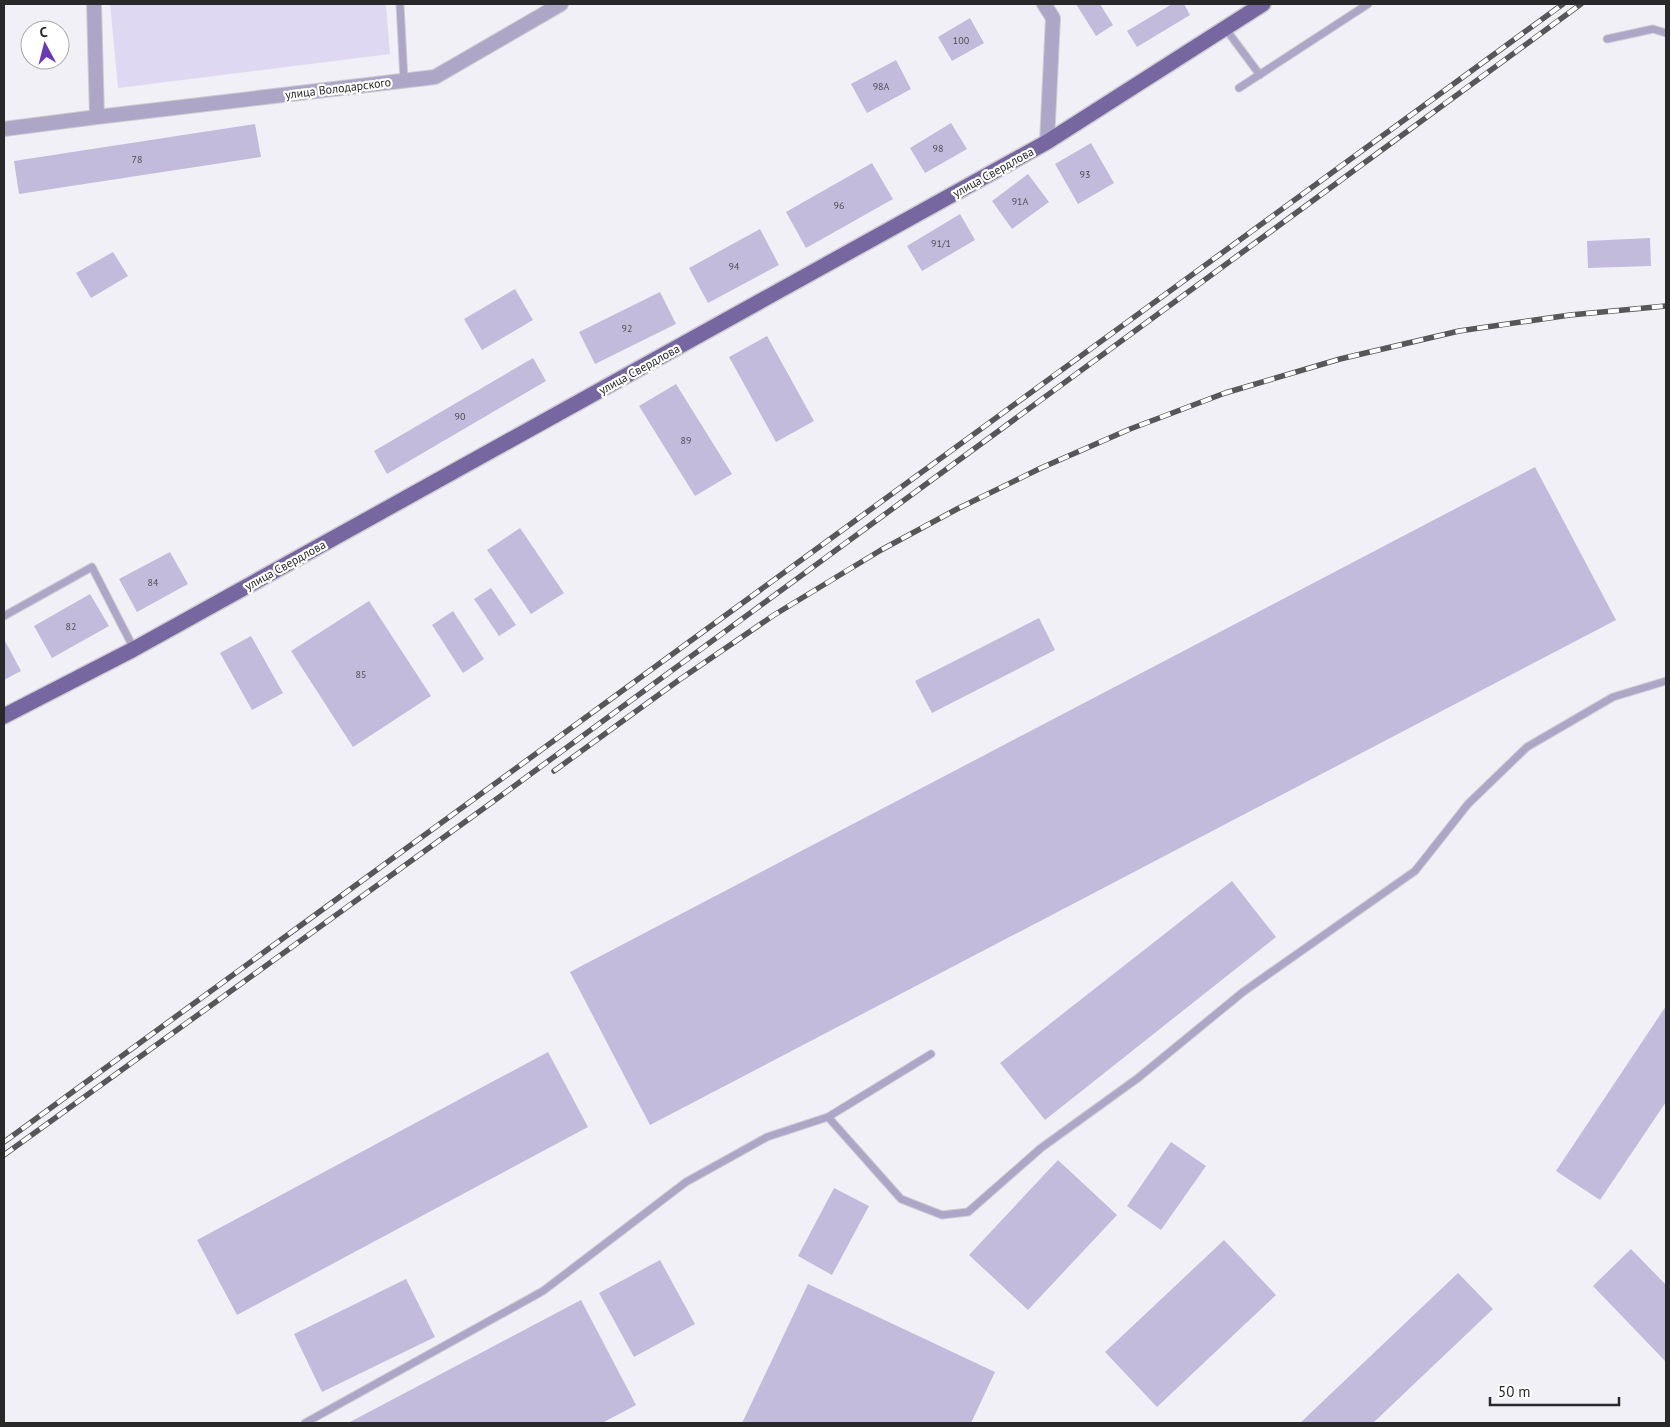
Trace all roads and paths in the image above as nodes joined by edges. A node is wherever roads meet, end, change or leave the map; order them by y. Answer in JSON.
{"nodes":[{"id":1,"x":94,"y":4,"type":"edge"},
{"id":2,"x":400,"y":4,"type":"edge"},
{"id":3,"x":561,"y":4,"type":"edge"},
{"id":4,"x":1044,"y":4,"type":"edge"},
{"id":5,"x":1263,"y":4,"type":"edge"},
{"id":6,"x":1368,"y":4,"type":"edge"},
{"id":7,"x":1225,"y":28,"type":"junction"},
{"id":8,"x":1666,"y":33,"type":"edge"},
{"id":9,"x":1607,"y":39,"type":"dead end"},
{"id":10,"x":1260,"y":75,"type":"junction"},
{"id":11,"x":404,"y":80,"type":"junction"},
{"id":12,"x":1239,"y":88,"type":"dead end"},
{"id":13,"x":98,"y":117,"type":"junction"},
{"id":14,"x":4,"y":130,"type":"edge"},
{"id":15,"x":1047,"y":142,"type":"junction"},
{"id":16,"x":4,"y":616,"type":"edge"},
{"id":17,"x":134,"y":649,"type":"junction"},
{"id":18,"x":1666,"y":681,"type":"edge"},
{"id":19,"x":4,"y":716,"type":"edge"},
{"id":20,"x":931,"y":1054,"type":"dead end"},
{"id":21,"x":828,"y":1117,"type":"junction"},
{"id":22,"x":305,"y":1423,"type":"edge"}],
"edges":[{"from":1,"to":13,"type":"street"},
{"from":2,"to":11,"type":"lane"},
{"from":3,"to":11,"type":"street","name":"улица Володарского"},
{"from":4,"to":15,"type":"street"},
{"from":5,"to":7,"type":"main road","name":"улица Свердлова"},
{"from":6,"to":10,"type":"lane"},
{"from":7,"to":10,"type":"lane"},
{"from":7,"to":15,"type":"main road","name":"улица Свердлова"},
{"from":8,"to":9,"type":"lane"},
{"from":10,"to":12,"type":"lane"},
{"from":11,"to":13,"type":"street","name":"улица Володарского"},
{"from":13,"to":14,"type":"street","name":"улица Володарского"},
{"from":15,"to":17,"type":"main road","name":"улица Свердлова"},
{"from":16,"to":17,"type":"lane"},
{"from":17,"to":19,"type":"main road","name":"улица Свердлова"},
{"from":18,"to":21,"type":"lane"},
{"from":20,"to":21,"type":"lane"},
{"from":21,"to":22,"type":"lane"}]}
